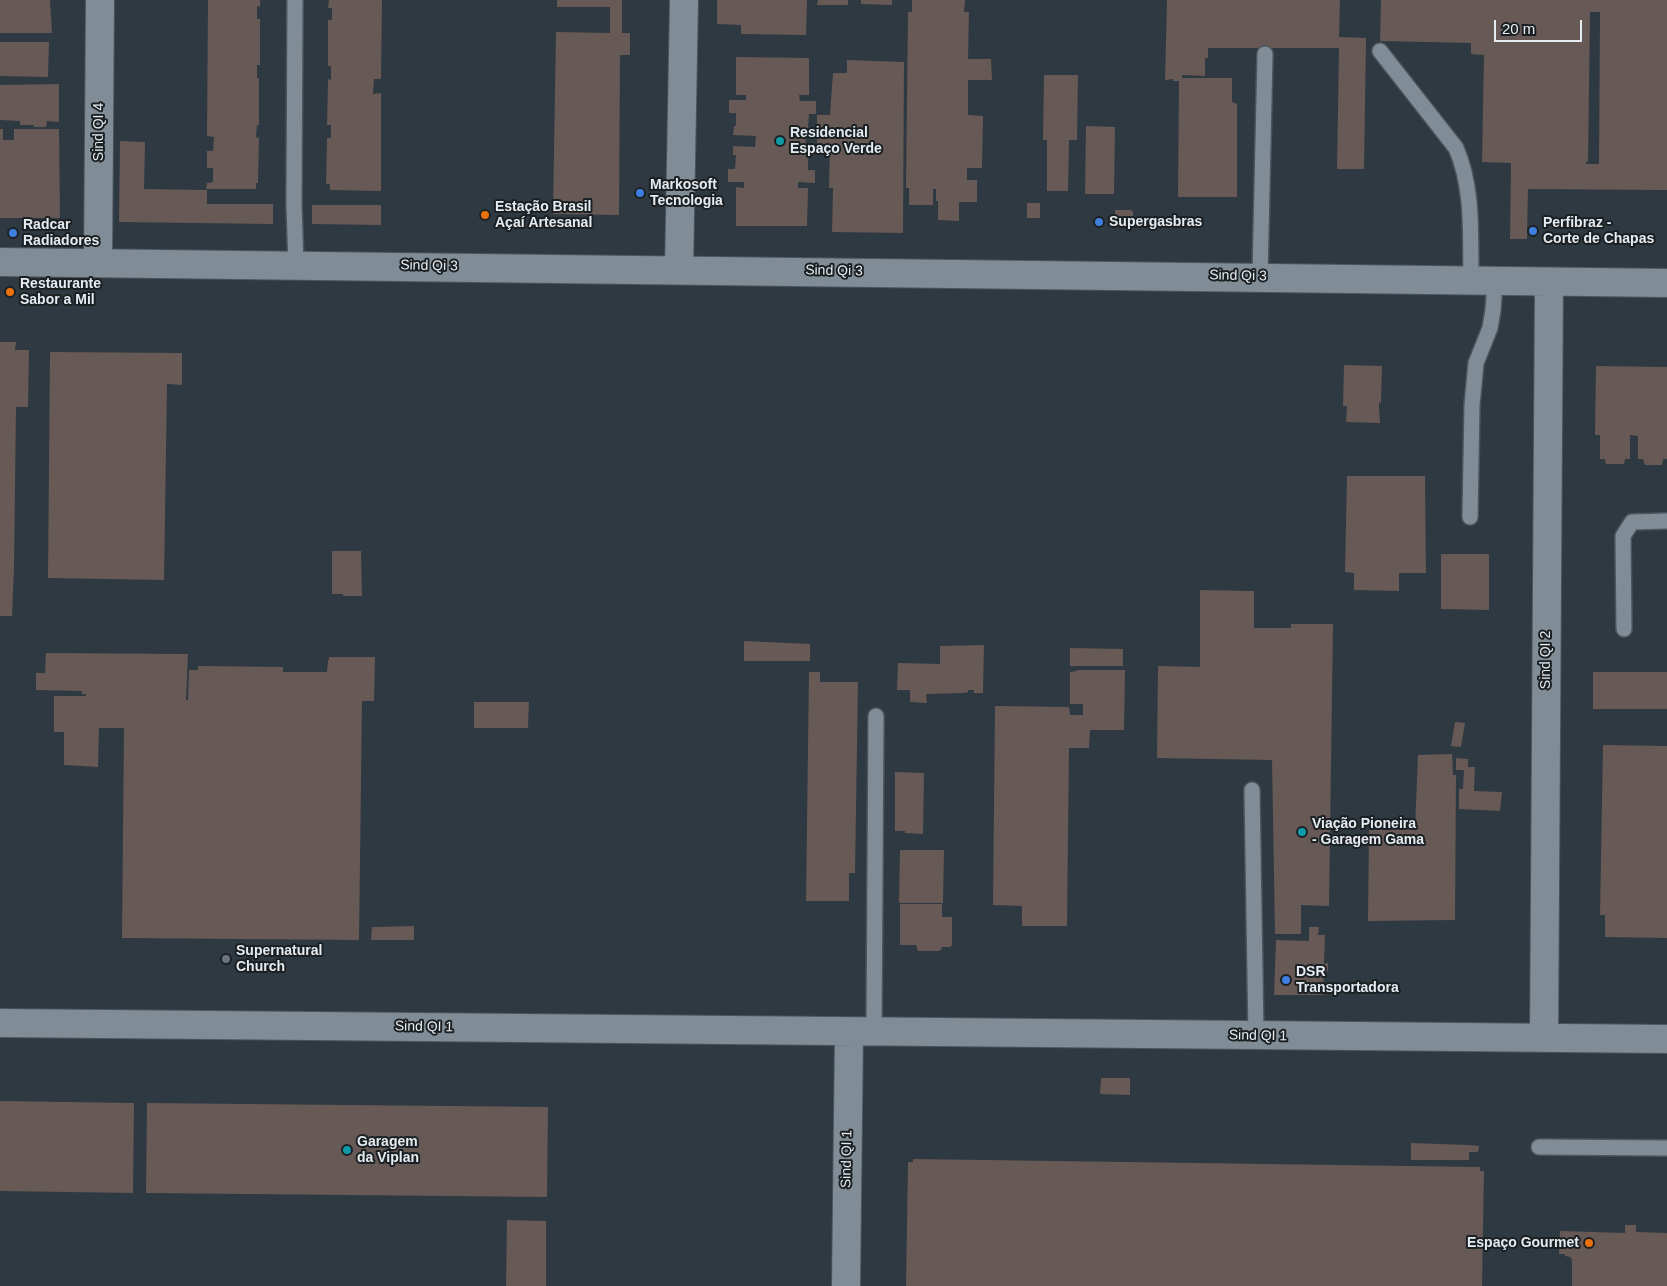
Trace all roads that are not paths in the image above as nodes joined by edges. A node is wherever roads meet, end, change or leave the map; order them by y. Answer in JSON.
{"nodes":[{"id":1,"x":100,"y":0,"type":"edge"},
{"id":2,"x":295,"y":0,"type":"edge"},
{"id":3,"x":684,"y":0,"type":"edge"},
{"id":4,"x":1380,"y":51,"type":"dead end"},
{"id":5,"x":1265,"y":54,"type":"dead end"},
{"id":6,"x":0,"y":262,"type":"edge"},
{"id":7,"x":98,"y":263,"type":"junction"},
{"id":8,"x":296,"y":265,"type":"junction"},
{"id":9,"x":679,"y":270,"type":"junction"},
{"id":10,"x":1260,"y":277,"type":"junction"},
{"id":11,"x":1483,"y":281,"type":"junction"},
{"id":12,"x":1549,"y":282,"type":"junction"},
{"id":13,"x":1667,"y":283,"type":"edge"},
{"id":14,"x":1470,"y":517,"type":"dead end"},
{"id":15,"x":1667,"y":521,"type":"edge"},
{"id":16,"x":1624,"y":629,"type":"dead end"},
{"id":17,"x":876,"y":716,"type":"dead end"},
{"id":18,"x":1252,"y":790,"type":"dead end"},
{"id":19,"x":0,"y":1023,"type":"edge"},
{"id":20,"x":861,"y":1032,"type":"junction"},
{"id":21,"x":1256,"y":1036,"type":"junction"},
{"id":22,"x":1544,"y":1038,"type":"junction"},
{"id":23,"x":1667,"y":1039,"type":"edge"},
{"id":24,"x":1539,"y":1147,"type":"dead end"},
{"id":25,"x":1667,"y":1148,"type":"edge"},
{"id":26,"x":846,"y":1286,"type":"edge"}],
"edges":[{"from":1,"to":7,"type":"street","name":"Sind QI 4"},
{"from":2,"to":8,"type":"lane"},
{"from":3,"to":9,"type":"street"},
{"from":4,"to":11,"type":"lane"},
{"from":5,"to":10,"type":"lane"},
{"from":6,"to":7,"type":"street","name":"Sind Qi 3"},
{"from":7,"to":8,"type":"street","name":"Sind Qi 3"},
{"from":8,"to":9,"type":"street","name":"Sind Qi 3"},
{"from":9,"to":10,"type":"street","name":"Sind Qi 3"},
{"from":10,"to":11,"type":"street","name":"Sind Qi 3"},
{"from":11,"to":12,"type":"street","name":"Sind Qi 3"},
{"from":11,"to":14,"type":"lane"},
{"from":12,"to":13,"type":"street","name":"Sind Qi 3"},
{"from":12,"to":22,"type":"street","name":"Sind QI 2"},
{"from":15,"to":16,"type":"lane"},
{"from":17,"to":20,"type":"lane"},
{"from":18,"to":21,"type":"lane"},
{"from":19,"to":20,"type":"street","name":"Sind QI 1"},
{"from":20,"to":21,"type":"street","name":"Sind QI 1"},
{"from":20,"to":26,"type":"street","name":"Sind QI 1"},
{"from":21,"to":22,"type":"street","name":"Sind QI 1"},
{"from":22,"to":23,"type":"street","name":"Sind QI 1"},
{"from":24,"to":25,"type":"lane"}]}
